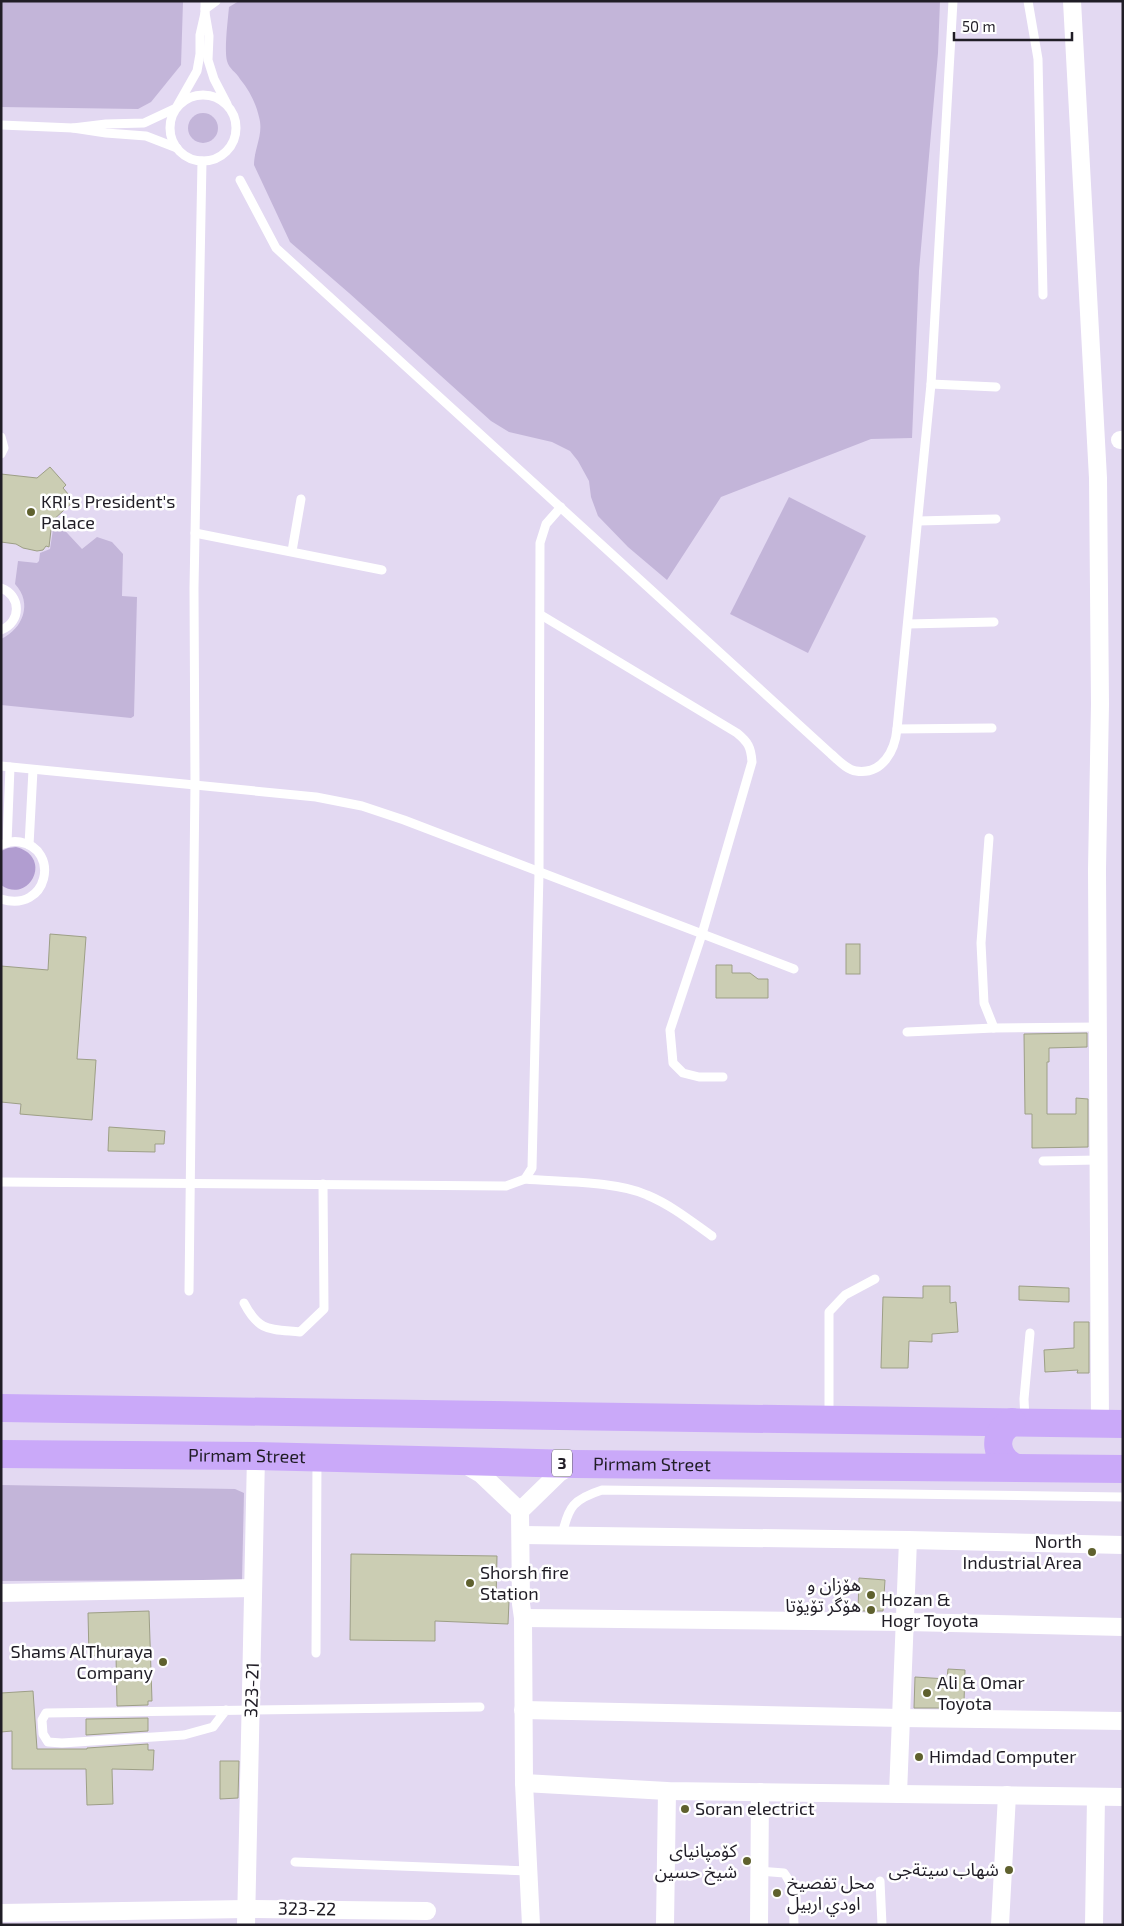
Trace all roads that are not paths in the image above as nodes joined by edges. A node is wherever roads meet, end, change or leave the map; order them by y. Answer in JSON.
{"nodes":[{"id":1,"x":216,"y":1,"type":"edge"},
{"id":2,"x":954,"y":1,"type":"edge"},
{"id":3,"x":1028,"y":1,"type":"edge"},
{"id":4,"x":1072,"y":1,"type":"edge"},
{"id":5,"x":205,"y":8,"type":"edge"},
{"id":6,"x":176,"y":108,"type":"junction"},
{"id":7,"x":230,"y":111,"type":"junction"},
{"id":8,"x":1,"y":125,"type":"edge"},
{"id":9,"x":73,"y":128,"type":"junction"},
{"id":10,"x":177,"y":148,"type":"junction"},
{"id":11,"x":202,"y":161,"type":"junction"},
{"id":12,"x":240,"y":180,"type":"dead end"},
{"id":13,"x":1043,"y":295,"type":"dead end"},
{"id":14,"x":931,"y":384,"type":"junction"},
{"id":15,"x":996,"y":387,"type":"dead end"},
{"id":16,"x":1,"y":438,"type":"edge"},
{"id":17,"x":1,"y":454,"type":"edge"},
{"id":18,"x":301,"y":499,"type":"dead end"},
{"id":19,"x":561,"y":507,"type":"junction"},
{"id":20,"x":996,"y":518,"type":"dead end"},
{"id":21,"x":918,"y":521,"type":"junction"},
{"id":22,"x":195,"y":533,"type":"junction"},
{"id":23,"x":292,"y":551,"type":"junction"},
{"id":24,"x":382,"y":570,"type":"dead end"},
{"id":25,"x":1,"y":588,"type":"edge"},
{"id":26,"x":541,"y":615,"type":"junction"},
{"id":27,"x":994,"y":622,"type":"dead end"},
{"id":28,"x":908,"y":624,"type":"junction"},
{"id":29,"x":1,"y":630,"type":"edge"},
{"id":30,"x":992,"y":728,"type":"dead end"},
{"id":31,"x":897,"y":729,"type":"junction"},
{"id":32,"x":6,"y":767,"type":"edge"},
{"id":33,"x":33,"y":770,"type":"junction"},
{"id":34,"x":195,"y":784,"type":"junction"},
{"id":35,"x":989,"y":838,"type":"dead end"},
{"id":36,"x":4,"y":844,"type":"edge"},
{"id":37,"x":29,"y":845,"type":"junction"},
{"id":38,"x":539,"y":873,"type":"junction"},
{"id":39,"x":1,"y":899,"type":"edge"},
{"id":40,"x":702,"y":934,"type":"junction"},
{"id":41,"x":794,"y":969,"type":"dead end"},
{"id":42,"x":1097,"y":1027,"type":"junction"},
{"id":43,"x":994,"y":1028,"type":"junction"},
{"id":44,"x":907,"y":1032,"type":"dead end"},
{"id":45,"x":723,"y":1077,"type":"dead end"},
{"id":46,"x":1098,"y":1160,"type":"junction"},
{"id":47,"x":1043,"y":1161,"type":"dead end"},
{"id":48,"x":525,"y":1179,"type":"junction"},
{"id":49,"x":1,"y":1182,"type":"edge"},
{"id":50,"x":189,"y":1183,"type":"junction"},
{"id":51,"x":323,"y":1184,"type":"junction"},
{"id":52,"x":712,"y":1236,"type":"dead end"},
{"id":53,"x":875,"y":1279,"type":"dead end"},
{"id":54,"x":189,"y":1291,"type":"dead end"},
{"id":55,"x":244,"y":1303,"type":"dead end"},
{"id":56,"x":1030,"y":1333,"type":"dead end"},
{"id":57,"x":1,"y":1408,"type":"edge"},
{"id":58,"x":829,"y":1419,"type":"junction"},
{"id":59,"x":1019,"y":1422,"type":"junction"},
{"id":60,"x":1111,"y":1424,"type":"edge"},
{"id":61,"x":1,"y":1454,"type":"edge"},
{"id":62,"x":256,"y":1456,"type":"junction"},
{"id":63,"x":318,"y":1457,"type":"junction"},
{"id":64,"x":460,"y":1462,"type":"junction"},
{"id":65,"x":575,"y":1464,"type":"junction"},
{"id":66,"x":1017,"y":1468,"type":"junction"},
{"id":67,"x":1123,"y":1469,"type":"edge"},
{"id":68,"x":604,"y":1477,"type":"junction"},
{"id":69,"x":1123,"y":1497,"type":"edge"},
{"id":70,"x":520,"y":1511,"type":"junction"},
{"id":71,"x":522,"y":1535,"type":"junction"},
{"id":72,"x":562,"y":1536,"type":"junction"},
{"id":73,"x":908,"y":1540,"type":"junction"},
{"id":74,"x":1123,"y":1544,"type":"edge"},
{"id":75,"x":253,"y":1588,"type":"junction"},
{"id":76,"x":1,"y":1593,"type":"edge"},
{"id":77,"x":523,"y":1618,"type":"junction"},
{"id":78,"x":906,"y":1622,"type":"junction"},
{"id":79,"x":1123,"y":1627,"type":"edge"},
{"id":80,"x":316,"y":1653,"type":"dead end"},
{"id":81,"x":480,"y":1707,"type":"dead end"},
{"id":82,"x":226,"y":1710,"type":"junction"},
{"id":83,"x":251,"y":1710,"type":"junction"},
{"id":84,"x":522,"y":1710,"type":"junction"},
{"id":85,"x":901,"y":1718,"type":"junction"},
{"id":86,"x":1123,"y":1721,"type":"edge"},
{"id":87,"x":524,"y":1783,"type":"junction"},
{"id":88,"x":667,"y":1791,"type":"junction"},
{"id":89,"x":760,"y":1792,"type":"junction"},
{"id":90,"x":898,"y":1794,"type":"junction"},
{"id":91,"x":1008,"y":1795,"type":"junction"},
{"id":92,"x":1096,"y":1797,"type":"junction"},
{"id":93,"x":1123,"y":1797,"type":"edge"},
{"id":94,"x":295,"y":1862,"type":"dead end"},
{"id":95,"x":529,"y":1871,"type":"junction"},
{"id":96,"x":760,"y":1871,"type":"junction"},
{"id":97,"x":880,"y":1881,"type":"dead end"},
{"id":98,"x":427,"y":1911,"type":"dead end"},
{"id":99,"x":1,"y":1913,"type":"edge"},
{"id":100,"x":246,"y":1917,"type":"edge"},
{"id":101,"x":531,"y":1925,"type":"edge"},
{"id":102,"x":665,"y":1925,"type":"edge"},
{"id":103,"x":759,"y":1925,"type":"edge"},
{"id":104,"x":794,"y":1925,"type":"edge"},
{"id":105,"x":882,"y":1925,"type":"edge"},
{"id":106,"x":1000,"y":1925,"type":"edge"},
{"id":107,"x":1094,"y":1925,"type":"edge"}],
"edges":[{"from":1,"to":5,"type":"lane"},
{"from":2,"to":14,"type":"lane"},
{"from":3,"to":13,"type":"lane"},
{"from":4,"to":42,"type":"street"},
{"from":5,"to":6,"type":"lane"},
{"from":5,"to":7,"type":"lane"},
{"from":6,"to":7,"type":"lane"},
{"from":6,"to":9,"type":"lane"},
{"from":6,"to":10,"type":"lane"},
{"from":7,"to":11,"type":"lane"},
{"from":8,"to":9,"type":"lane"},
{"from":9,"to":10,"type":"lane"},
{"from":10,"to":11,"type":"lane"},
{"from":11,"to":22,"type":"lane"},
{"from":12,"to":19,"type":"lane"},
{"from":14,"to":15,"type":"lane"},
{"from":14,"to":21,"type":"lane"},
{"from":16,"to":17,"type":"lane"},
{"from":18,"to":23,"type":"lane"},
{"from":19,"to":26,"type":"lane"},
{"from":19,"to":31,"type":"lane"},
{"from":20,"to":21,"type":"lane"},
{"from":21,"to":28,"type":"lane"},
{"from":22,"to":23,"type":"lane"},
{"from":22,"to":34,"type":"lane"},
{"from":23,"to":24,"type":"lane"},
{"from":25,"to":29,"type":"lane"},
{"from":26,"to":38,"type":"lane"},
{"from":26,"to":40,"type":"lane"},
{"from":27,"to":28,"type":"lane"},
{"from":28,"to":31,"type":"lane"},
{"from":30,"to":31,"type":"lane"},
{"from":32,"to":33,"type":"lane"},
{"from":32,"to":36,"type":"lane"},
{"from":33,"to":34,"type":"lane"},
{"from":33,"to":37,"type":"lane"},
{"from":34,"to":38,"type":"lane"},
{"from":34,"to":50,"type":"lane"},
{"from":35,"to":43,"type":"lane"},
{"from":36,"to":37,"type":"lane"},
{"from":37,"to":39,"type":"lane"},
{"from":38,"to":40,"type":"lane"},
{"from":38,"to":48,"type":"lane"},
{"from":40,"to":41,"type":"lane"},
{"from":40,"to":45,"type":"lane"},
{"from":42,"to":43,"type":"lane"},
{"from":42,"to":46,"type":"street"},
{"from":43,"to":44,"type":"lane"},
{"from":46,"to":47,"type":"lane"},
{"from":46,"to":60,"type":"street"},
{"from":48,"to":51,"type":"lane"},
{"from":48,"to":52,"type":"lane"},
{"from":49,"to":50,"type":"lane"},
{"from":50,"to":51,"type":"lane"},
{"from":50,"to":54,"type":"lane"},
{"from":51,"to":55,"type":"lane"},
{"from":53,"to":58,"type":"lane"},
{"from":56,"to":59,"type":"lane"},
{"from":57,"to":58,"type":"highway"},
{"from":58,"to":59,"type":"highway"},
{"from":59,"to":60,"type":"highway"},
{"from":59,"to":66,"type":"highway"},
{"from":61,"to":62,"type":"highway","name":"Pirmam Street","number":"3"},
{"from":62,"to":63,"type":"highway","name":"Pirmam Street","number":"3"},
{"from":62,"to":75,"type":"street","name":"323-21"},
{"from":63,"to":64,"type":"highway","name":"Pirmam Street","number":"3"},
{"from":63,"to":80,"type":"lane"},
{"from":64,"to":65,"type":"highway","name":"Pirmam Street","number":"3"},
{"from":64,"to":70,"type":"street"},
{"from":65,"to":68,"type":"highway","name":"Pirmam Street","number":"3"},
{"from":65,"to":70,"type":"street"},
{"from":66,"to":67,"type":"highway","name":"Pirmam Street","number":"3"},
{"from":66,"to":68,"type":"highway","name":"Pirmam Street","number":"3"},
{"from":68,"to":69,"type":"lane"},
{"from":68,"to":72,"type":"lane"},
{"from":70,"to":71,"type":"street"},
{"from":71,"to":72,"type":"street"},
{"from":71,"to":77,"type":"street"},
{"from":72,"to":73,"type":"street"},
{"from":73,"to":74,"type":"street"},
{"from":73,"to":78,"type":"street"},
{"from":75,"to":76,"type":"street"},
{"from":75,"to":83,"type":"street","name":"323-21"},
{"from":77,"to":78,"type":"street"},
{"from":77,"to":84,"type":"street"},
{"from":78,"to":79,"type":"street"},
{"from":78,"to":85,"type":"street"},
{"from":81,"to":83,"type":"lane"},
{"from":82,"to":82,"type":"lane"},
{"from":82,"to":83,"type":"lane"},
{"from":83,"to":100,"type":"street","name":"323-21"},
{"from":84,"to":85,"type":"street"},
{"from":84,"to":87,"type":"street"},
{"from":85,"to":86,"type":"street"},
{"from":85,"to":90,"type":"street"},
{"from":87,"to":88,"type":"street"},
{"from":87,"to":95,"type":"street"},
{"from":88,"to":89,"type":"street"},
{"from":88,"to":102,"type":"street"},
{"from":89,"to":90,"type":"street"},
{"from":89,"to":96,"type":"street"},
{"from":90,"to":91,"type":"street"},
{"from":91,"to":92,"type":"street"},
{"from":91,"to":106,"type":"street"},
{"from":92,"to":93,"type":"street"},
{"from":92,"to":107,"type":"street"},
{"from":94,"to":95,"type":"lane"},
{"from":95,"to":101,"type":"street"},
{"from":96,"to":103,"type":"street"},
{"from":96,"to":104,"type":"lane"},
{"from":97,"to":105,"type":"lane"},
{"from":98,"to":100,"type":"street","name":"323-22"},
{"from":99,"to":100,"type":"street","name":"323-22"}]}
